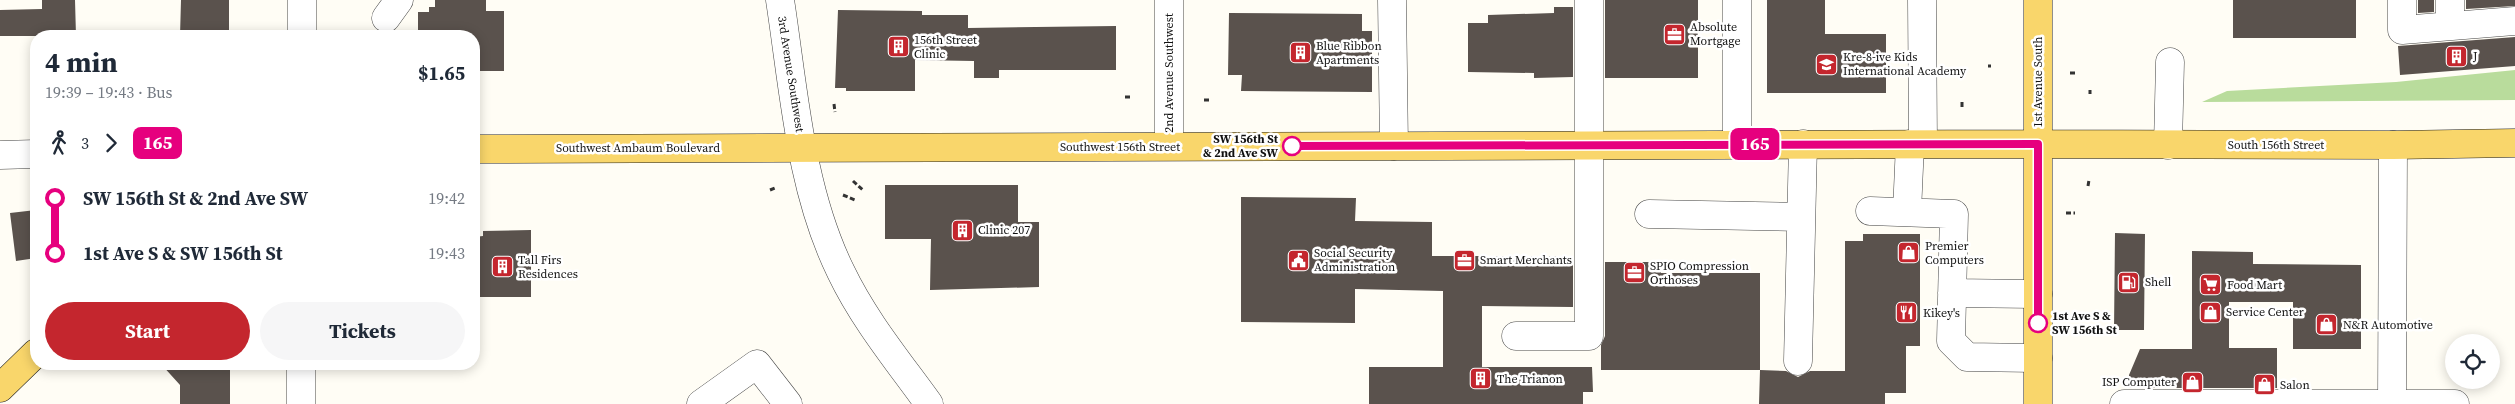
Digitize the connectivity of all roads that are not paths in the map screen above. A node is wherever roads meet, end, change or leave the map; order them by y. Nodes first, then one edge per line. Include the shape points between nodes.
1 (302, 0) edge
2 (780, 0) edge
3 (1169, 0) edge
4 (1392, 0) edge
5 (1589, 0) edge
6 (1737, 0) edge
7 (1922, 0) edge
8 (2038, 0) edge
9 (2402, 0) edge
10 (2450, 13) edge
11 (2515, 21) edge
12 (302, 30) edge
13 (2170, 62) dead end
14 (2515, 143) edge
15 (1737, 144) junction
16 (1803, 144) junction
17 (1916, 144) junction
18 (2038, 144) junction
19 (1588, 145) junction
20 (2168, 145) junction
21 (2393, 145) junction
22 (1169, 146) junction
23 (1394, 146) junction
24 (802, 147) junction
25 (480, 149) edge
26 (30, 154) edge
27 (0, 155) edge
28 (1870, 211) dead end
29 (1907, 212) junction
30 (1649, 214) dead end
31 (1801, 217) junction
32 (1952, 293) junction
33 (2038, 294) junction
34 (1516, 336) dead end
35 (2038, 358) junction
36 (30, 359) edge
37 (1798, 361) dead end
38 (301, 370) edge
39 (0, 388) edge
40 (301, 404) edge
41 (701, 404) edge
42 (788, 404) edge
43 (929, 404) edge
44 (2038, 404) edge
45 (2124, 404) edge
46 (2392, 404) edge
47 (2456, 404) edge

1 - 12 street
2 - 24 street, 3rd Avenue Southwest
3 - 22 street, 2nd Avenue Southwest
4 - 23 street
5 - 19 street
6 - 15 street
7 - 17 street
8 - 18 main road, 1st Avenue South
9 - 10 street via 2402,30
10 - 11 street
13 - 20 street
14 - 21 main road, South 156th Street
15 - 16 main road, Southwest 156th Street
15 - 19 main road, Southwest 156th Street
16 - 17 main road, Southwest 156th Street
16 - 31 street
17 - 18 main road, Southwest 156th Street
17 - 29 street
18 - 20 main road, South 156th Street
18 - 33 main road, 1st Avenue South
19 - 23 main road, Southwest 156th Street
19 - 34 street via 1589,336
20 - 21 main road, South 156th Street
21 - 46 street
22 - 23 main road, Southwest 156th Street
22 - 24 main road, Southwest 156th Street
24 - 25 main road, Southwest Ambaum Boulevard
24 - 43 street, 3rd Avenue Southwest via 813,197 840,271 860,309
26 - 27 street
28 - 29 street
29 - 32 street via 1954,214
30 - 31 street
31 - 37 street
32 - 33 street
32 - 35 street via 1951,342 1967,357
33 - 35 main road, 1st Avenue South
35 - 44 main road, 1st Avenue South
36 - 39 main road
38 - 40 street
41 - 42 street via 757,364
45 - 46 street
46 - 47 street

